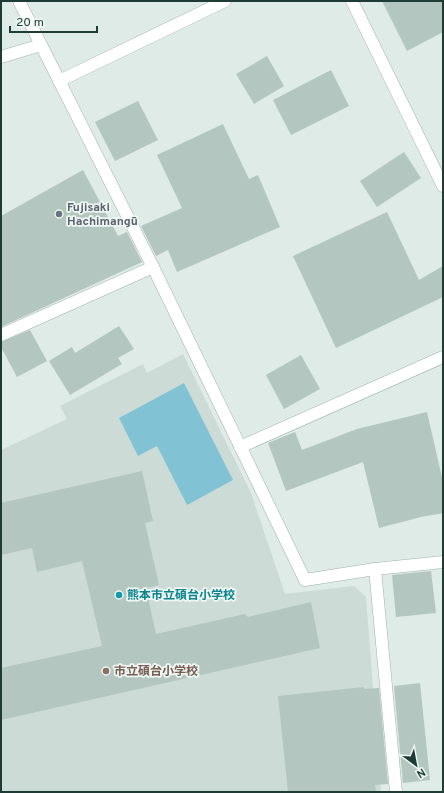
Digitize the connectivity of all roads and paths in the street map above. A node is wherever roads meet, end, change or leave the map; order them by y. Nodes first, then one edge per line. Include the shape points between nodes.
1 (19, 1) edge
2 (225, 1) edge
3 (352, 1) edge
4 (41, 45) junction
5 (1, 57) edge
6 (59, 82) junction
7 (443, 186) edge
8 (153, 267) junction
9 (1, 335) edge
10 (443, 357) edge
11 (240, 448) junction
12 (443, 562) edge
13 (375, 569) junction
14 (396, 792) edge

1 - 4 street
2 - 6 street
3 - 7 street
4 - 5 street
4 - 6 street
6 - 8 street
8 - 9 street
8 - 11 street
10 - 11 street
11 - 13 street via 305,580
12 - 13 street
13 - 14 street

